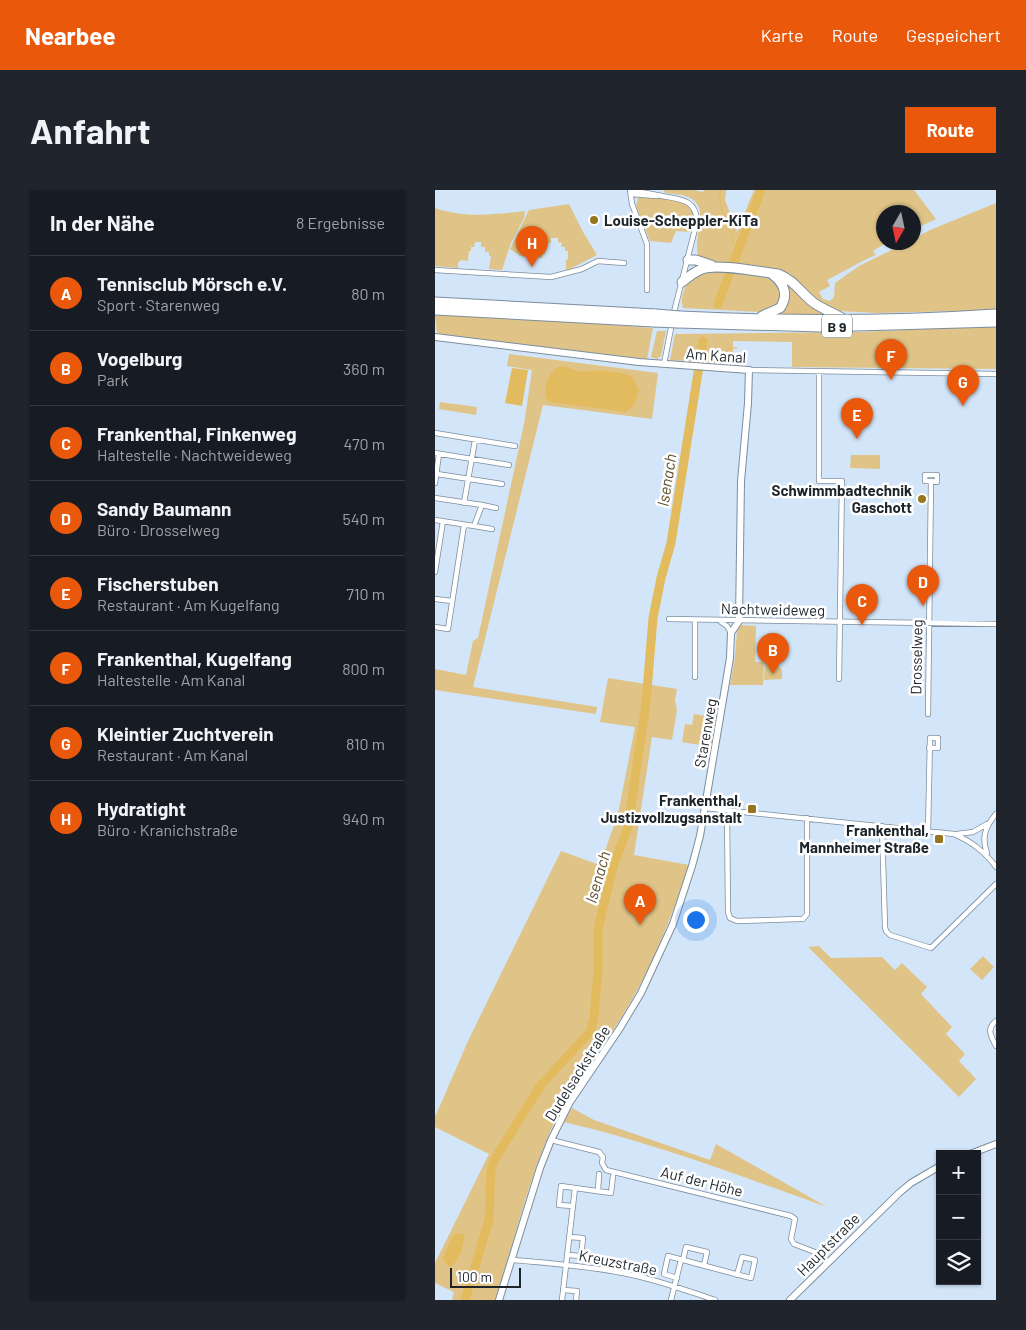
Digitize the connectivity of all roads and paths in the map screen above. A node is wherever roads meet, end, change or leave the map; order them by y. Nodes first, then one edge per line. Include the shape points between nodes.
1 (631, 191) edge
2 (659, 193) edge
3 (688, 260) junction
4 (624, 263) dead end
5 (703, 268) junction
6 (722, 268) junction
7 (435, 270) edge
8 (770, 273) junction
9 (682, 282) junction
10 (647, 290) dead end
11 (435, 307) edge
12 (996, 314) edge
13 (755, 318) junction
14 (679, 319) junction
15 (845, 319) junction
16 (996, 322) edge
17 (435, 337) edge
18 (664, 364) junction
19 (749, 370) junction
20 (819, 372) junction
21 (996, 374) edge
22 (435, 434) edge
23 (475, 440) junction
24 (515, 446) dead end
25 (437, 454) edge
26 (472, 459) junction
27 (509, 465) dead end
28 (437, 474) junction
29 (468, 478) junction
30 (931, 481) dead end
31 (435, 483) edge
32 (502, 484) dead end
33 (435, 498) edge
34 (464, 503) junction
35 (482, 506) junction
36 (496, 508) dead end
37 (435, 520) edge
38 (443, 521) junction
39 (464, 525) junction
40 (474, 526) junction
41 (493, 529) dead end
42 (437, 543) edge
43 (435, 572) edge
44 (435, 599) edge
45 (452, 602) junction
46 (669, 619) dead end
47 (695, 621) junction
48 (720, 621) junction
49 (739, 621) junction
50 (840, 622) junction
51 (929, 623) junction
52 (996, 624) edge
53 (435, 627) edge
54 (731, 633) junction
55 (695, 676) dead end
56 (839, 680) dead end
57 (928, 714) dead end
58 (929, 748) dead end
59 (705, 808) junction
60 (727, 810) junction
61 (996, 814) edge
62 (807, 818) junction
63 (988, 823) junction
64 (882, 826) junction
65 (928, 832) junction
66 (954, 834) junction
67 (988, 856) junction
68 (996, 867) edge
69 (996, 884) edge
70 (662, 950) joint
71 (996, 1021) edge
72 (996, 1046) edge
73 (551, 1140) junction
74 (996, 1144) edge
75 (980, 1150) edge
76 (936, 1168) edge
77 (599, 1174) dead end
78 (613, 1176) dead end
79 (575, 1188) junction
80 (597, 1191) junction
81 (573, 1206) junction
82 (569, 1237) junction
83 (567, 1255) junction
84 (513, 1260) junction
85 (682, 1260) junction
86 (827, 1263) junction
87 (566, 1265) junction
88 (704, 1266) junction
89 (737, 1274) junction
90 (677, 1278) junction
91 (675, 1287) junction
92 (563, 1290) junction
93 (499, 1300) edge
94 (562, 1300) edge
95 (576, 1300) edge
96 (671, 1300) edge
97 (715, 1300) edge
98 (790, 1300) edge

1 - 2 street via 654,197
1 - 10 street via 632,204 647,244
2 - 3 street via 693,206 697,221
3 - 5 highway, B 9
3 - 6 highway, B 9
3 - 9 street
4 - 7 street via 598,261 551,277
5 - 6 highway, B 9
5 - 9 highway
6 - 8 highway, B 9
8 - 13 highway, B 9 via 785,288 783,304 776,311
8 - 15 highway, B 9 via 786,277 815,304
9 - 18 street
11 - 14 highway, B 9, bridge
12 - 15 highway, B 9
13 - 14 highway, B 9
13 - 15 highway, B 9
14 - 16 highway, B 9 via 821,327
17 - 18 street, Am Kanal
18 - 19 street, Am Kanal
19 - 20 street, Am Kanal
19 - 49 street via 741,481
20 - 21 street, Am Kanal
20 - 50 street via 819,481 841,481
22 - 23 street
23 - 24 street
23 - 26 street
25 - 26 street
25 - 28 street
26 - 27 street
26 - 29 street
28 - 29 street
28 - 31 street
29 - 32 street
29 - 34 street
30 - 51 street, Drosselweg
33 - 34 street
34 - 35 street
35 - 36 street
35 - 40 street
37 - 38 street
38 - 39 street
38 - 42 street
39 - 40 street
39 - 45 street
40 - 41 street
42 - 43 street
44 - 45 street
45 - 53 street via 448,629
46 - 47 street, Nachtweideweg
47 - 48 street, Nachtweideweg
47 - 55 street
48 - 49 street, Nachtweideweg
48 - 54 street
49 - 50 street, Nachtweideweg
49 - 54 street, Starenweg
50 - 51 street, Nachtweideweg
50 - 56 street
51 - 52 street, Nachtweideweg
51 - 57 street, Drosselweg
54 - 59 street, Starenweg via 727,678
58 - 65 street
59 - 60 street
59 - 70 street, Starenweg via 692,866
60 - 62 street
60 - 62 street via 728,912 730,918 737,921 803,919 807,914
61 - 63 street
62 - 64 street
63 - 66 street via 973,832
63 - 67 street via 983,839
64 - 65 street
64 - 69 street via 885,927 890,934 931,948
65 - 66 street
66 - 67 street via 973,843
67 - 68 street
70 - 73 street, Dudelsackstraße via 641,993 570,1102
71 - 72 street via 990,1027
73 - 84 street, Dudelsackstraße
73 - 86 street, Auf der Höhe via 599,1152 606,1170 791,1216 795,1219 791,1239 794,1244 820,1254
74 - 75 street
76 - 86 street, Hauptstraße via 911,1182
77 - 80 street
78 - 80 street via 611,1192
79 - 80 street
79 - 81 street
79 - 81 street via 561,1186 559,1205
81 - 82 street
82 - 83 street
82 - 83 street via 583,1238 581,1256
83 - 87 street
84 - 87 street, Kreuzstraße
84 - 93 street, Dudelsackstraße
85 - 88 street
85 - 88 street via 686,1247 700,1250 707,1252
85 - 90 street
85 - 90 street via 668,1256 663,1274
86 - 98 street, Hauptstraße
87 - 91 street, Kreuzstraße via 624,1273
87 - 92 street
88 - 89 street
89 - 89 street via 742,1257 755,1260 751,1278
90 - 91 street
91 - 96 street
91 - 97 street, Kreuzstraße
92 - 94 street
92 - 95 street via 577,1291

